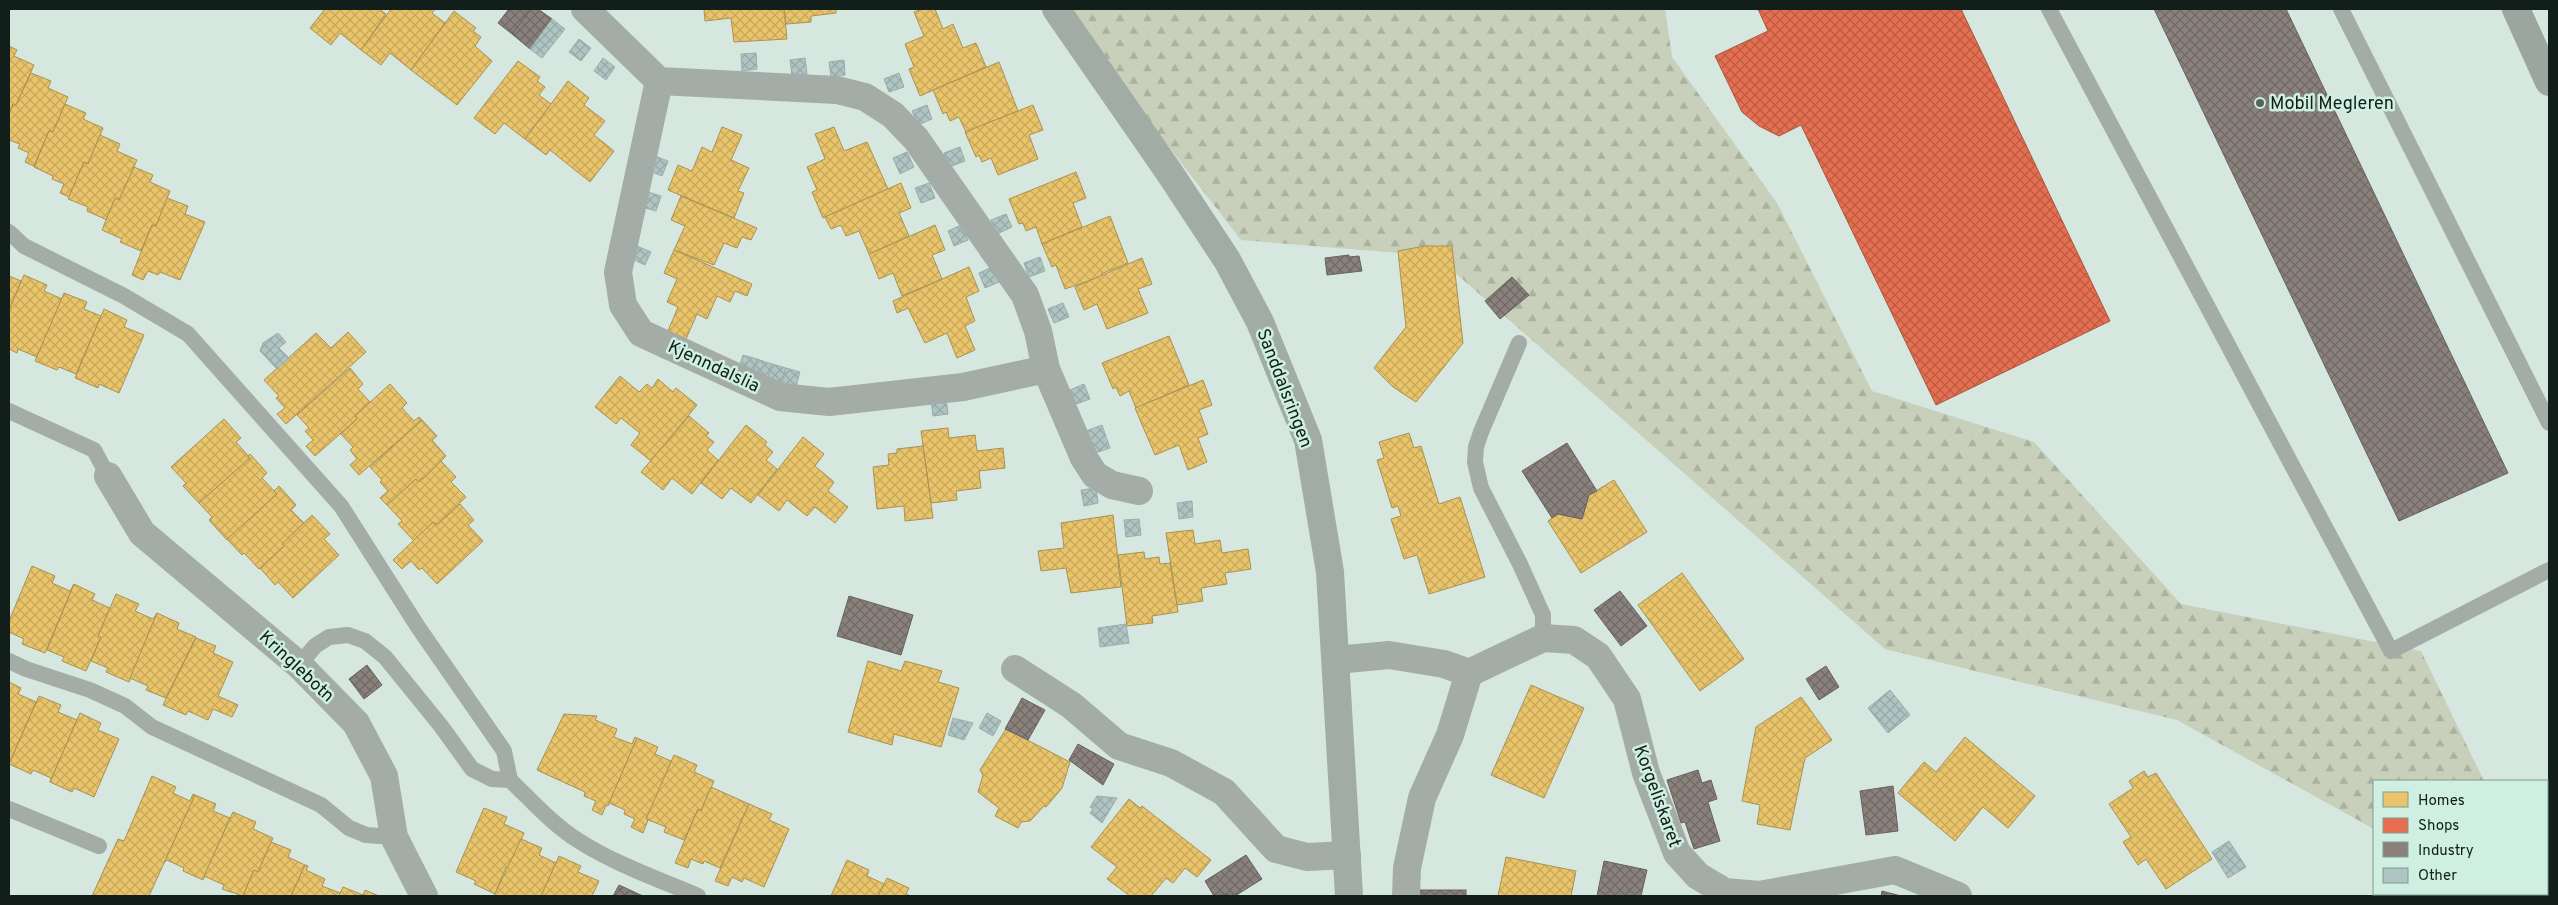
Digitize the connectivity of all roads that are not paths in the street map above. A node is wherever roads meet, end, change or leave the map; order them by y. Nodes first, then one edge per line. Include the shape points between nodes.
1 (586, 9) edge
2 (1056, 9) edge
3 (2048, 9) edge
4 (2341, 9) edge
5 (2516, 9) edge
6 (659, 81) junction
7 (2549, 82) edge
8 (9, 232) edge
9 (1519, 343) dead end
10 (1046, 368) junction
11 (9, 411) edge
12 (2549, 423) edge
13 (108, 476) joint
14 (1139, 491) dead end
15 (2549, 570) edge
16 (1543, 638) junction
17 (1336, 660) junction
18 (9, 661) edge
19 (299, 665) junction
20 (1015, 669) dead end
21 (1469, 673) junction
22 (510, 780) junction
23 (9, 809) edge
24 (394, 838) junction
25 (99, 846) dead end
26 (1347, 856) junction
27 (424, 896) edge
28 (698, 896) edge
29 (1349, 896) edge
30 (1406, 896) edge
31 (1958, 896) edge

1 - 6 street
2 - 17 main road, Sanddalsringen via 1227,260 1260,322 1284,377 1308,440 1330,572
3 - 15 lane via 2391,651
4 - 12 lane
5 - 7 main road
6 - 10 street via 837,90 865,97 893,115 916,139 1025,295 1038,331
6 - 10 street, Kjenndalslia via 618,272 623,305 641,333 780,397 829,402 963,387
8 - 22 lane via 24,246 124,296 188,334 203,350 342,506 418,627 504,751
9 - 16 lane via 1481,432 1475,462 1482,488 1543,615
10 - 14 street via 1084,458 1095,475 1112,485
11 - 13 lane via 94,450
13 - 19 street, Kringlebotn via 142,533
16 - 21 street, Korgeliskaret
16 - 31 street, Korgeliskaret via 1574,640 1598,656 1627,699 1646,774 1677,853 1698,876 1725,892 1759,895 1895,870
17 - 21 street via 1389,655 1444,664
17 - 26 main road, Sanddalsringen
18 - 24 lane via 125,706 152,727 322,805 349,828 366,835
19 - 22 lane via 315,646 329,637 348,635 365,641 385,657 472,769 492,779
19 - 24 street, Kringlebotn via 356,723 384,776
20 - 26 street via 1071,705 1119,746 1171,763 1224,792 1276,849 1307,857
21 - 30 street via 1450,735 1422,798 1407,868
22 - 28 lane via 579,841 628,867
23 - 25 lane
24 - 27 street, Kringlebotn
26 - 29 main road, Sanddalsringen

